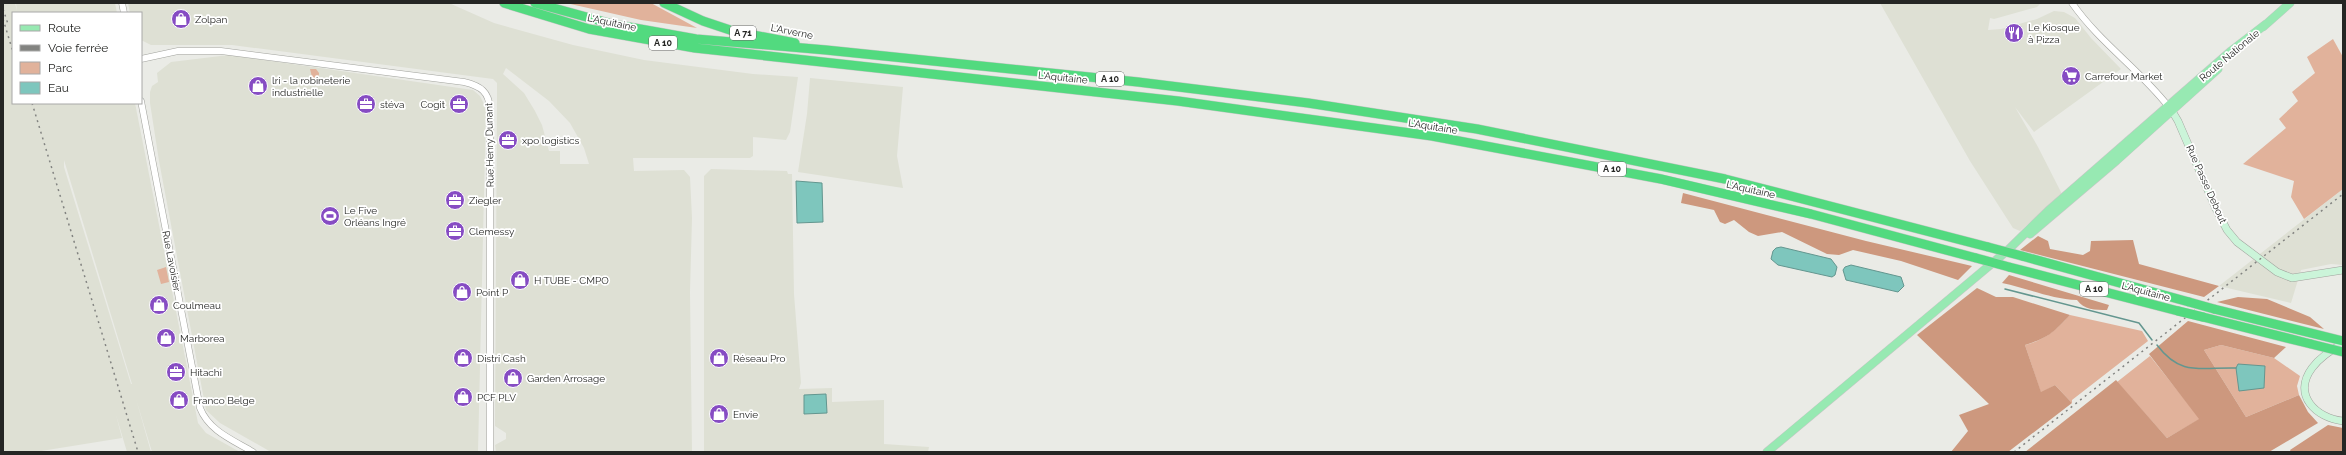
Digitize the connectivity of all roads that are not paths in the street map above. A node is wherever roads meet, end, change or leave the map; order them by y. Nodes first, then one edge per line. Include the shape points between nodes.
1 (504, 3) edge
2 (536, 3) edge
3 (664, 3) edge
4 (2072, 3) edge
5 (2290, 3) edge
6 (826, 50) junction
7 (142, 59) edge
8 (142, 104) edge
9 (2170, 109) junction
10 (2343, 270) edge
11 (2343, 342) edge
12 (2343, 352) edge
13 (2343, 421) edge
14 (253, 452) edge
15 (490, 452) edge
16 (1766, 452) edge

1 - 12 highway, L'Aquitaine / A 10, bridge via 589,29 695,48 1192,103 1439,138 1654,178 1810,214
2 - 6 highway, L'Aquitaine / A 10 via 592,19 661,33 738,43
3 - 6 highway, L'Arverne / A 71 via 703,21 733,31
4 - 9 street via 2098,36 2142,76
5 - 9 main road, Route Nationale
6 - 11 highway, L'Aquitaine / A 10, bridge via 1145,83 1308,103 1477,129 1739,182
7 - 15 street, Rue Henry Dunant via 178,51 221,51 464,82 481,88 489,101 490,110
8 - 14 street, Rue Lavoisier via 200,408 212,428
9 - 10 main road, Rue Passe Debout via 2216,209 2237,242 2277,272 2292,278
9 - 16 main road, Route Nationale via 2063,207
11 - 13 main road via 2312,368 2305,387 2308,400 2316,412 2328,419

